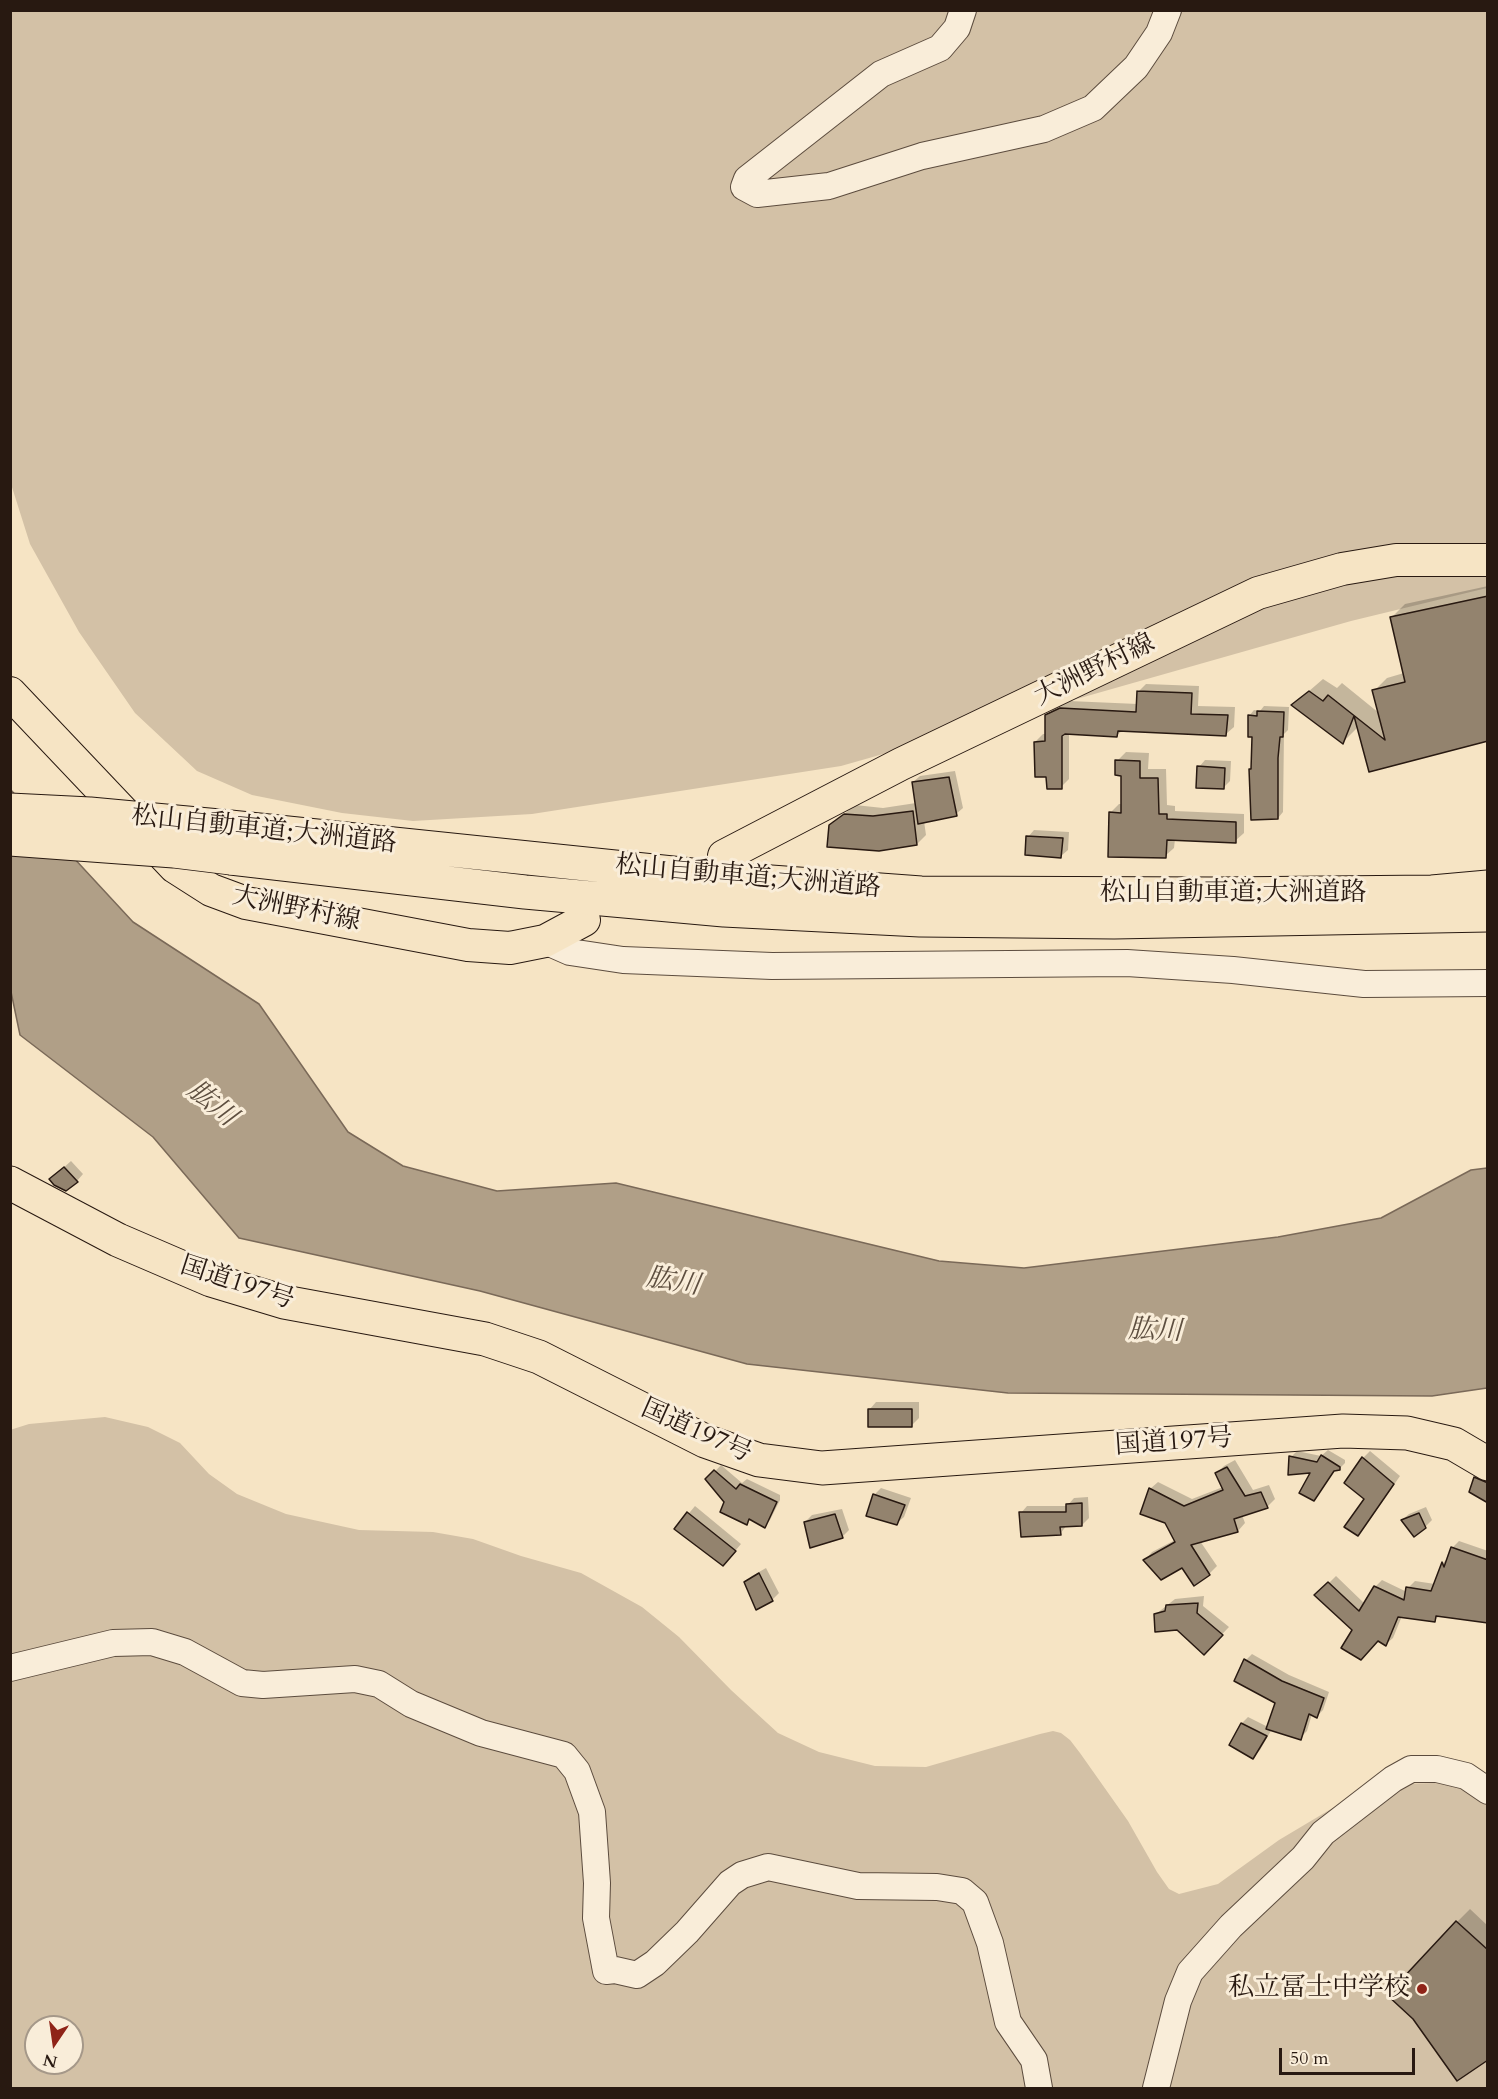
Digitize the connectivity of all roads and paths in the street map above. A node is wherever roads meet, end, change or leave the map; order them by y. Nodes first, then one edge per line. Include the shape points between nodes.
1 (963, 10) edge
2 (1168, 10) edge
3 (1488, 560) edge
4 (10, 693) edge
5 (10, 810) edge
6 (10, 839) edge
7 (231, 843) junction
8 (724, 856) dead end
9 (1488, 869) edge
10 (1488, 887) edge
11 (1226, 908) junction
12 (1488, 915) edge
13 (584, 920) dead end
14 (1488, 932) edge
15 (545, 941) junction
16 (1488, 983) edge
17 (10, 1183) edge
18 (1488, 1464) edge
19 (10, 1668) edge
20 (1488, 1791) edge
21 (1039, 2088) edge
22 (1155, 2088) edge

1 - 2 street via 957,28 940,48 881,74 747,179 744,187 757,194 829,186 922,156 1044,129 1093,108 1136,67 1160,33
3 - 8 main road, 大洲野村線 via 1396,560 1342,569 1258,593 901,764
4 - 15 main road, 大洲野村線 via 175,867 211,890 246,903 468,945 510,948
5 - 7 highway, 松山自動車道;大洲道路, bridge via 90,814
6 - 7 highway, 松山自動車道;大洲道路, bridge via 162,850
7 - 11 highway, 松山自動車道;大洲道路 via 921,893
9 - 11 highway via 1314,883
10 - 11 highway, 松山自動車道;大洲道路
11 - 12 highway, 松山自動車道;大洲道路
11 - 14 highway via 1349,933
13 - 15 main road, 大洲野村線
15 - 16 street via 570,952 623,960 772,966 1127,963 1233,969 1364,984
17 - 18 highway, 国道197号 via 118,1240 211,1280 284,1302 485,1339 539,1357 705,1441 759,1460 843,1467 1343,1431 1407,1433 1454,1444
19 - 21 street via 113,1643 152,1642 185,1652 242,1683 355,1679 379,1684 411,1704 481,1732 564,1755 577,1771 592,1812 596,1918 606,1971 637,1975 687,1932 730,1883 768,1867 858,1886 962,1891 975,1902 990,1943 1008,2022 1034,2060
20 - 22 street via 1466,1776 1437,1769 1411,1769 1323,1833 1190,1972 1178,2001

